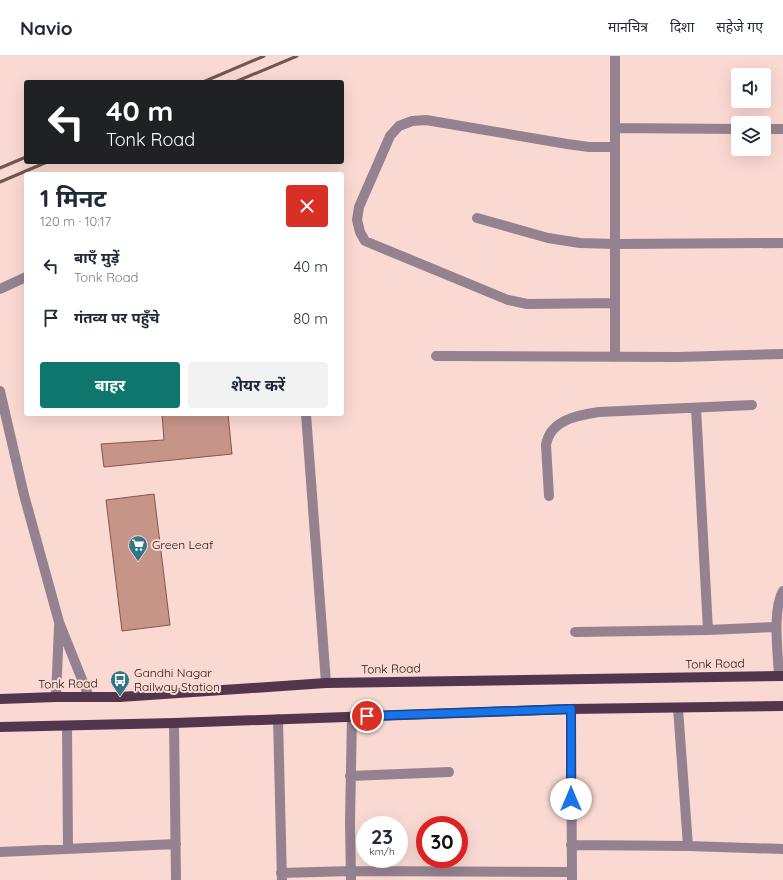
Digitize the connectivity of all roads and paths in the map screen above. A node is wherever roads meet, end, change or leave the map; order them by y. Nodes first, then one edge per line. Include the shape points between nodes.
1 (615, 56) edge
2 (615, 128) junction
3 (731, 129) edge
4 (771, 129) edge
5 (783, 129) edge
6 (615, 147) junction
7 (477, 218) dead end
8 (783, 243) edge
9 (615, 244) junction
10 (24, 278) edge
11 (0, 289) edge
12 (615, 303) junction
13 (783, 354) edge
14 (436, 356) dead end
15 (615, 357) junction
16 (0, 391) edge
17 (752, 405) dead end
18 (696, 408) junction
19 (306, 416) edge
20 (549, 496) dead end
21 (783, 591) edge
22 (59, 622) junction
23 (776, 627) junction
24 (708, 630) junction
25 (575, 632) dead end
26 (781, 676) edge
27 (326, 683) junction
28 (56, 697) junction
29 (89, 697) junction
30 (0, 699) edge
31 (783, 706) edge
32 (678, 708) junction
33 (571, 709) junction
34 (352, 716) junction
35 (278, 719) junction
36 (174, 723) junction
37 (67, 726) junction
38 (0, 727) edge
39 (449, 772) dead end
40 (350, 776) junction
41 (176, 844) junction
42 (571, 844) junction
43 (688, 846) junction
44 (68, 849) junction
45 (783, 849) edge
46 (0, 852) edge
47 (351, 876) edge
48 (571, 876) edge
49 (282, 877) edge
50 (176, 880) edge

1 - 2 street
2 - 3 street
2 - 6 street
4 - 5 street
6 - 9 street
6 - 12 street via 589,147 426,120 412,121 399,126 390,136 357,220 365,241 508,300 527,304
7 - 9 street via 548,238 580,243
8 - 9 street
9 - 12 street
10 - 11 street
12 - 15 street
13 - 15 street
14 - 15 street
16 - 22 street via 24,495
17 - 18 street
18 - 20 street via 599,412 565,421 554,428 547,440
18 - 24 street
19 - 27 street
21 - 23 street via 779,597
22 - 28 street
22 - 29 street
23 - 24 street
23 - 26 street
24 - 25 street
26 - 27 main road, Tonk Road
27 - 29 main road, Tonk Road
28 - 29 main road, Tonk Road
28 - 30 main road, Tonk Road
31 - 32 main road
32 - 33 main road
32 - 43 street
33 - 34 main road
33 - 42 street
34 - 35 main road
34 - 40 street
35 - 36 main road
35 - 49 street
36 - 37 main road
36 - 41 street
37 - 38 main road
37 - 44 street
39 - 40 street
40 - 47 street
41 - 44 street
41 - 50 street
42 - 43 street
42 - 48 street
43 - 45 street
44 - 46 street
47 - 48 street
47 - 49 street

